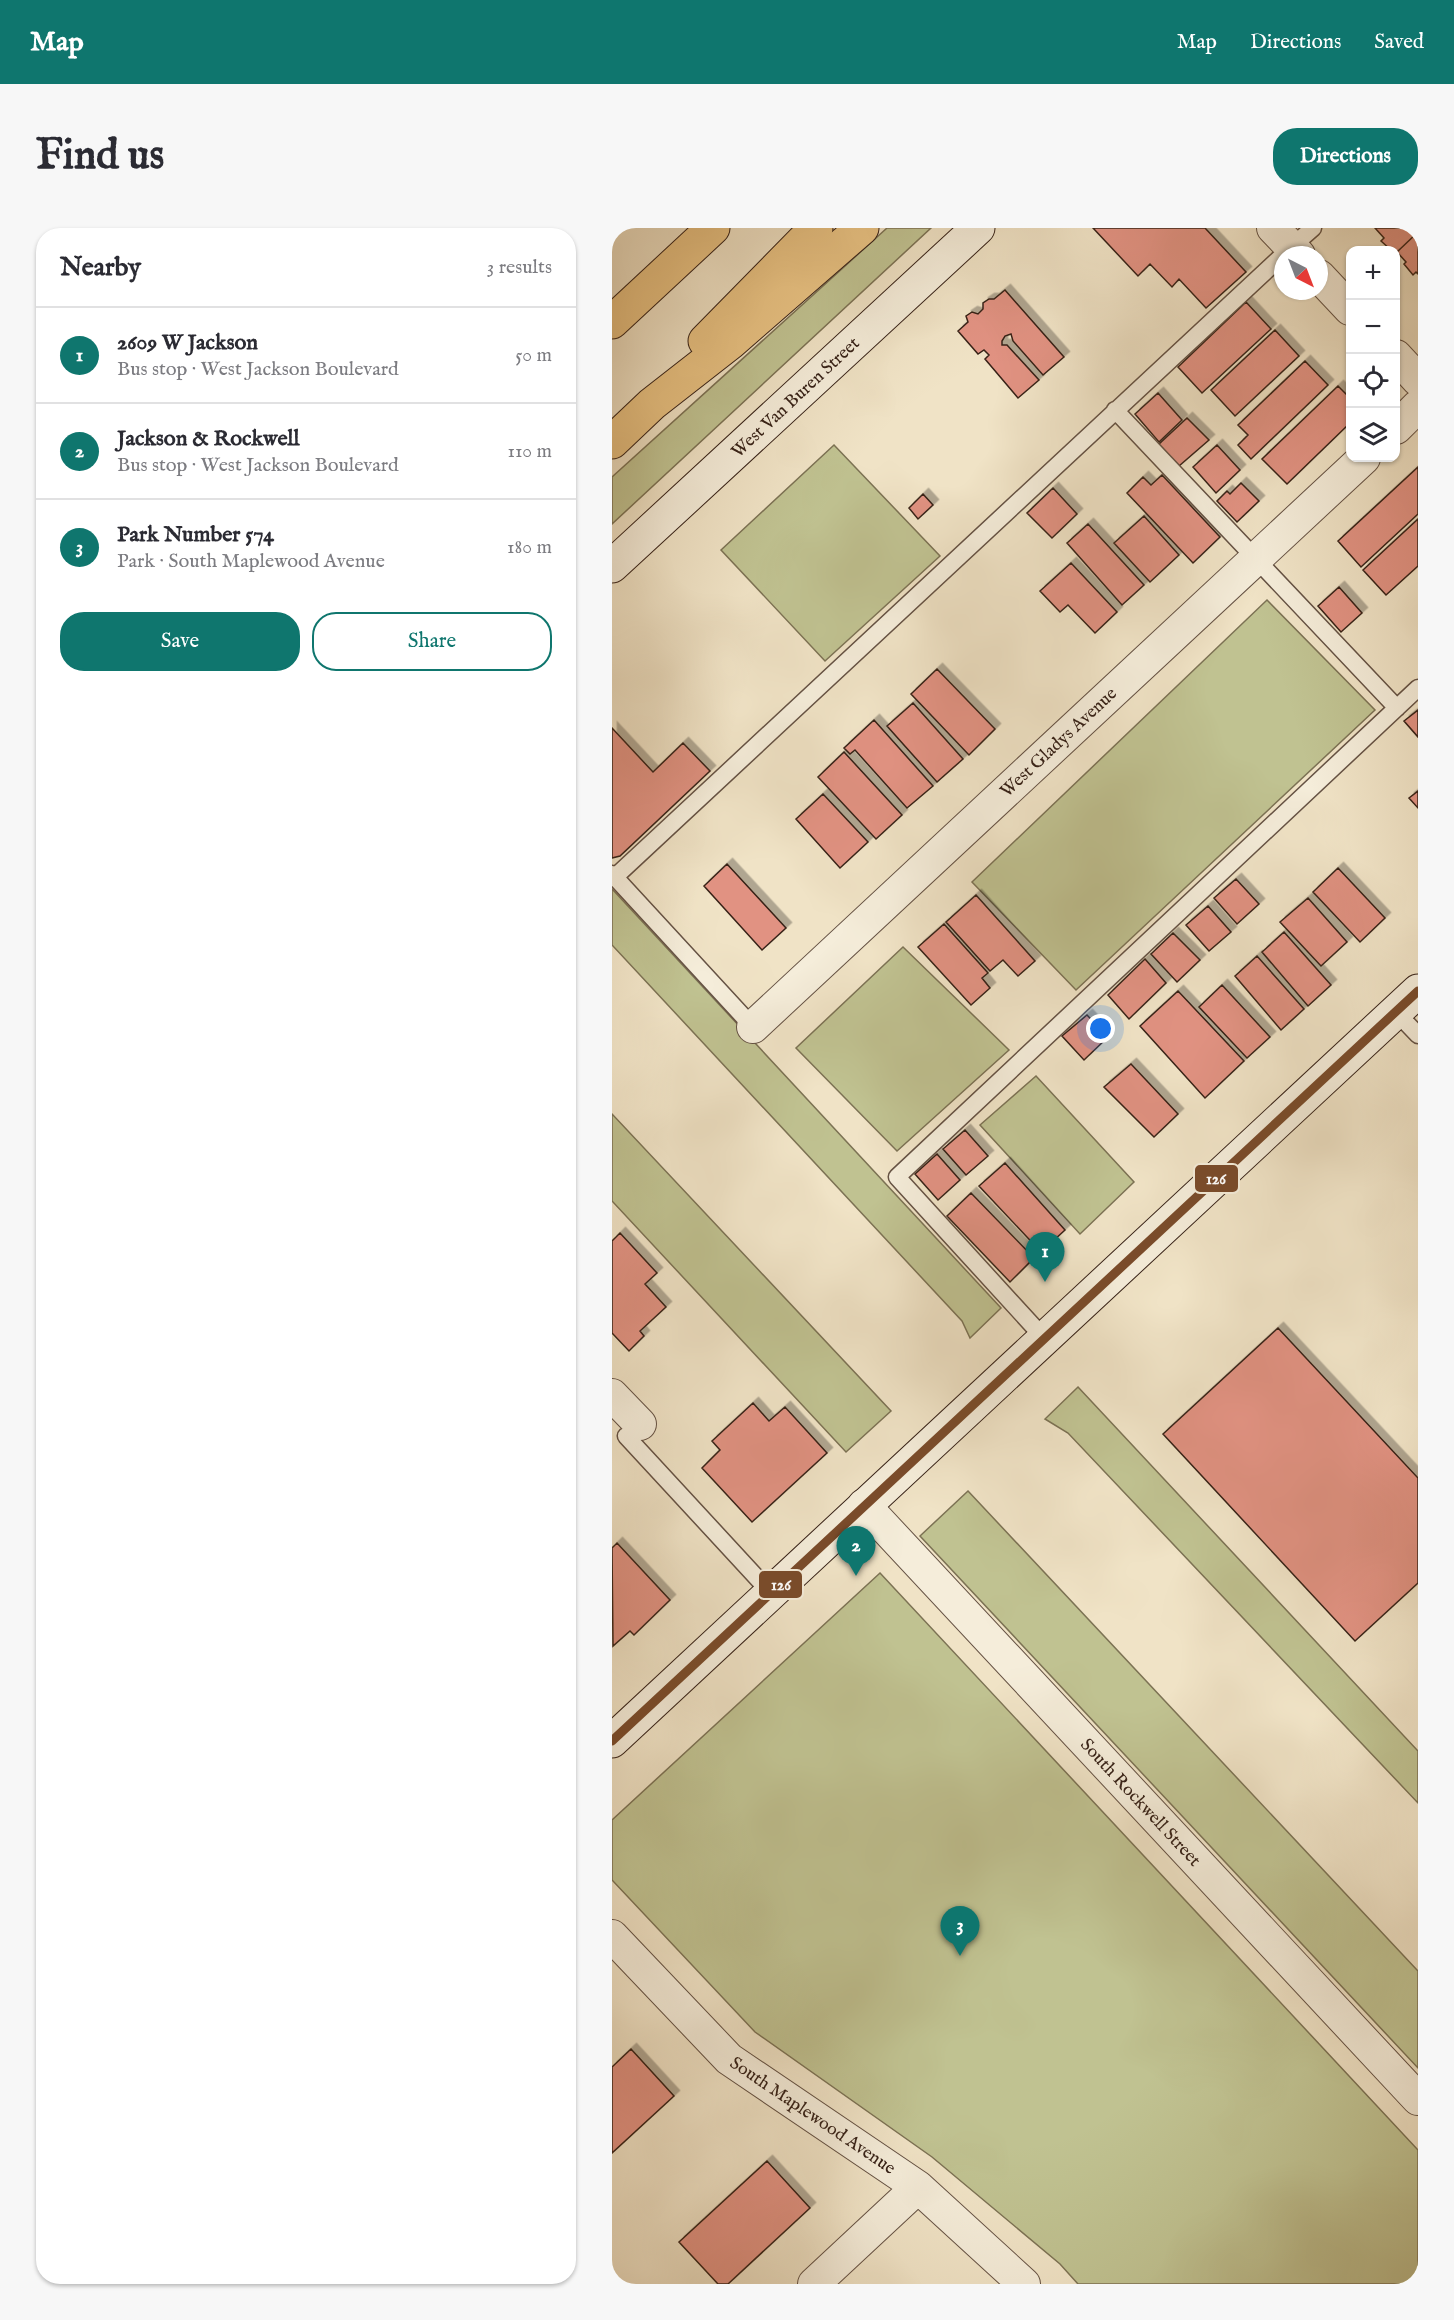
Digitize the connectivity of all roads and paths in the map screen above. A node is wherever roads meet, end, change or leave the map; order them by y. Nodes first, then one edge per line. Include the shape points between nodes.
1 (713, 228) edge
2 (816, 228) edge
3 (862, 228) edge
4 (978, 228) edge
5 (1290, 245) edge
6 (1328, 286) edge
7 (1346, 305) edge
8 (612, 322) edge
9 (1400, 361) edge
10 (1418, 380) edge
11 (652, 404) junction
12 (1418, 406) edge
13 (1115, 410) junction
14 (1400, 423) edge
15 (612, 442) edge
16 (1360, 462) edge
17 (1255, 559) junction
18 (612, 566) edge
19 (1418, 688) edge
20 (1397, 708) junction
21 (614, 875) edge
22 (1411, 1013) edge
23 (753, 1027) joint
24 (1044, 1338) junction
25 (612, 1395) edge
26 (633, 1430) joint
27 (864, 1505) junction
28 (771, 1593) junction
29 (612, 1741) edge
30 (612, 1936) edge
31 (1418, 2099) edge
32 (918, 2187) junction
33 (817, 2283) edge
34 (1024, 2284) edge

1 - 8 highway
2 - 11 highway via 715,328
3 - 11 highway via 730,343
4 - 18 street, West Van Buren Street
5 - 13 lane
6 - 7 street
9 - 10 street
11 - 15 highway
12 - 14 street
13 - 17 lane
13 - 21 lane
16 - 17 street, West Gladys Avenue
17 - 20 lane
17 - 23 street, West Gladys Avenue
19 - 20 lane
20 - 24 lane via 897,1177
21 - 23 lane
22 - 24 street
24 - 27 street
25 - 26 street
26 - 28 lane
27 - 28 street
27 - 31 street, South Rockwell Street
28 - 29 street
30 - 32 street, South Maplewood Avenue via 729,2059
32 - 33 street
32 - 34 street, South Maplewood Avenue

